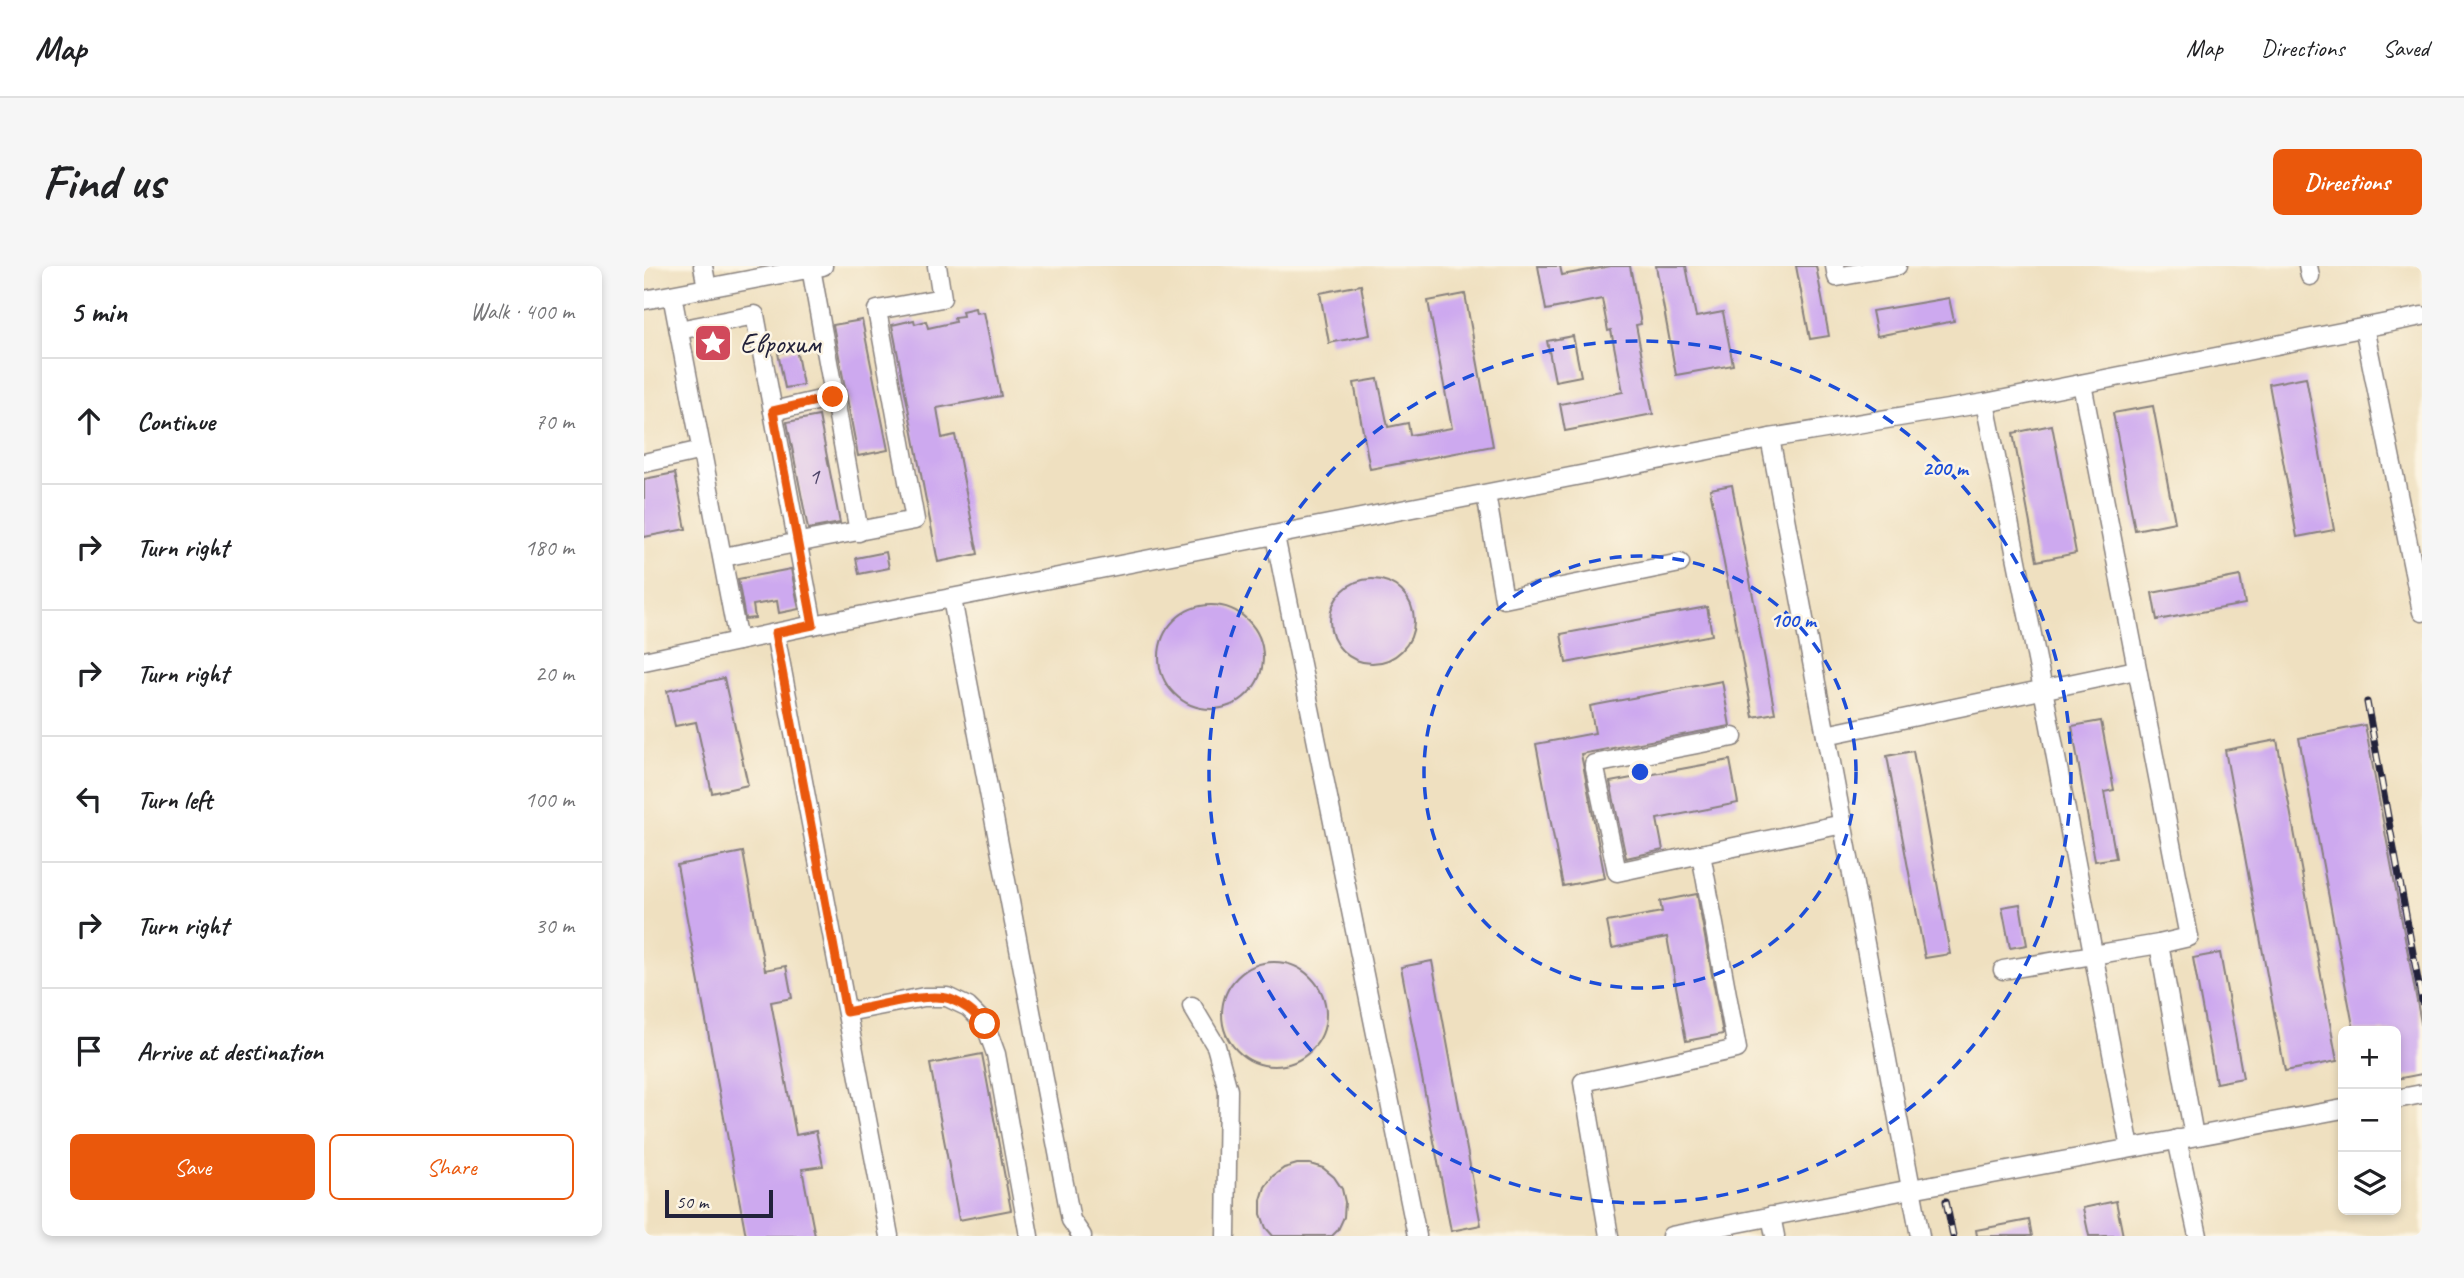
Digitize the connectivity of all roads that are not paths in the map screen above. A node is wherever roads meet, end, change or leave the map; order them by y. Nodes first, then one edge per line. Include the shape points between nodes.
1 (702, 266) edge
2 (937, 266) edge
3 (1835, 266) edge
4 (1897, 266) edge
5 (817, 267) edge
6 (707, 288) junction
7 (672, 295) junction
8 (644, 300) edge
9 (2422, 316) edge
10 (2364, 327) junction
11 (679, 330) junction
12 (2082, 384) junction
13 (833, 397) junction
14 (1985, 403) junction
15 (773, 411) junction
16 (1770, 438) junction
17 (702, 450) junction
18 (644, 463) edge
19 (1486, 494) junction
20 (859, 532) junction
21 (1275, 536) junction
22 (798, 544) junction
23 (723, 557) junction
24 (1680, 562) dead end
25 (952, 599) junction
26 (2422, 612) edge
27 (813, 625) junction
28 (775, 633) junction
29 (738, 641) junction
30 (644, 661) edge
31 (2136, 670) junction
32 (2043, 690) junction
33 (1826, 735) junction
34 (1733, 737) dead end
35 (1843, 824) junction
36 (1702, 854) junction
37 (2159, 944) junction
38 (2094, 954) junction
39 (2003, 970) dead end
40 (1192, 1006) dead end
41 (846, 1012) junction
42 (2422, 1094) edge
43 (2401, 1098) edge
44 (2338, 1110) edge
45 (2186, 1138) junction
46 (2130, 1148) junction
47 (1911, 1188) junction
48 (1771, 1216) junction
49 (889, 1236) edge
50 (1029, 1236) edge
51 (1082, 1236) edge
52 (1226, 1236) edge
53 (1417, 1236) edge
54 (1609, 1236) edge
55 (1671, 1236) edge
56 (1775, 1236) edge
57 (1920, 1236) edge
58 (2198, 1236) edge

1 - 6 street
2 - 20 street via 943,298 877,310 915,520
3 - 4 street via 1837,277
5 - 6 street
5 - 13 street
6 - 7 street
7 - 8 street
7 - 11 street
9 - 10 street
10 - 12 street
10 - 26 street
11 - 15 street via 755,316
11 - 17 street
12 - 14 street
12 - 31 street
13 - 15 street
13 - 20 street
14 - 16 street
14 - 32 street
15 - 22 street
16 - 19 street
16 - 33 street
17 - 18 street
17 - 23 street
19 - 21 street
19 - 24 street via 1504,599
20 - 22 street
21 - 25 street
21 - 53 street
22 - 23 street
22 - 27 street
23 - 29 street
25 - 27 street
25 - 51 street via 1071,1220
27 - 28 street
28 - 29 street
28 - 41 street
29 - 30 street
31 - 32 street
31 - 37 street via 2189,937
32 - 33 street
32 - 38 street
33 - 35 street
34 - 36 street via 1594,764 1617,872
35 - 36 street
35 - 47 street
36 - 54 street via 1737,1049 1583,1082
37 - 38 street
37 - 45 street
38 - 39 street
38 - 46 street
40 - 52 street via 1216,1046 1228,1090
41 - 49 street
41 - 50 street via 924,997 947,998 968,1007 985,1024 996,1054
42 - 43 street
44 - 45 street
45 - 46 street
45 - 58 street
46 - 47 street
47 - 48 street
47 - 57 street
48 - 55 street
48 - 56 street

